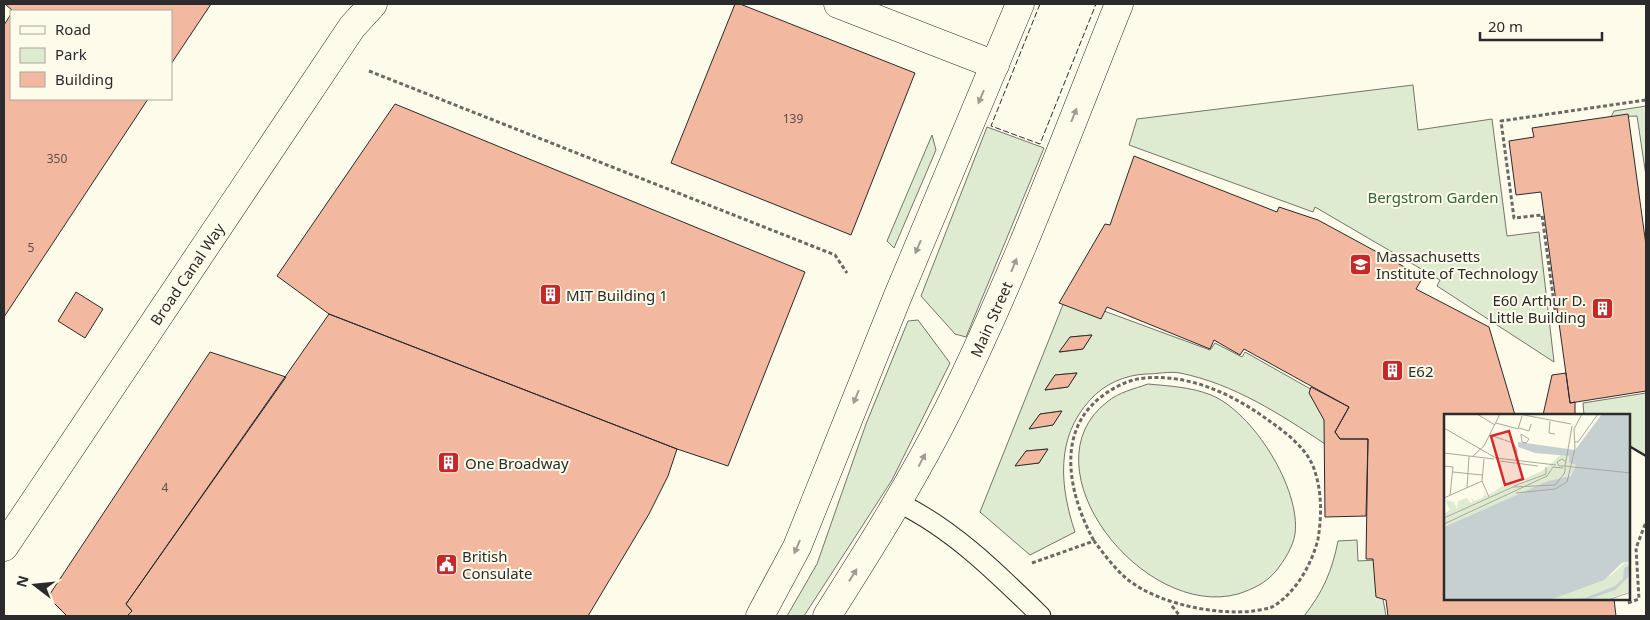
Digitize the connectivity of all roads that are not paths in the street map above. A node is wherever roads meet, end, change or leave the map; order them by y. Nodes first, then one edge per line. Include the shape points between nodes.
1 (373, 4) edge
2 (838, 4) edge
3 (1020, 4) edge
4 (1119, 4) edge
5 (995, 65) junction
6 (899, 503) junction
7 (4, 547) edge
8 (760, 616) edge
9 (827, 616) edge
10 (1041, 616) edge

1 - 7 main road, Broad Canal Way via 352,27
2 - 5 main road
3 - 5 main road
6 -> 4 main road, Main Street via 1001,298
5 -> 8 main road via 797,547
9 -> 6 main road, Main Street
6 - 10 lane via 922,514 996,572

